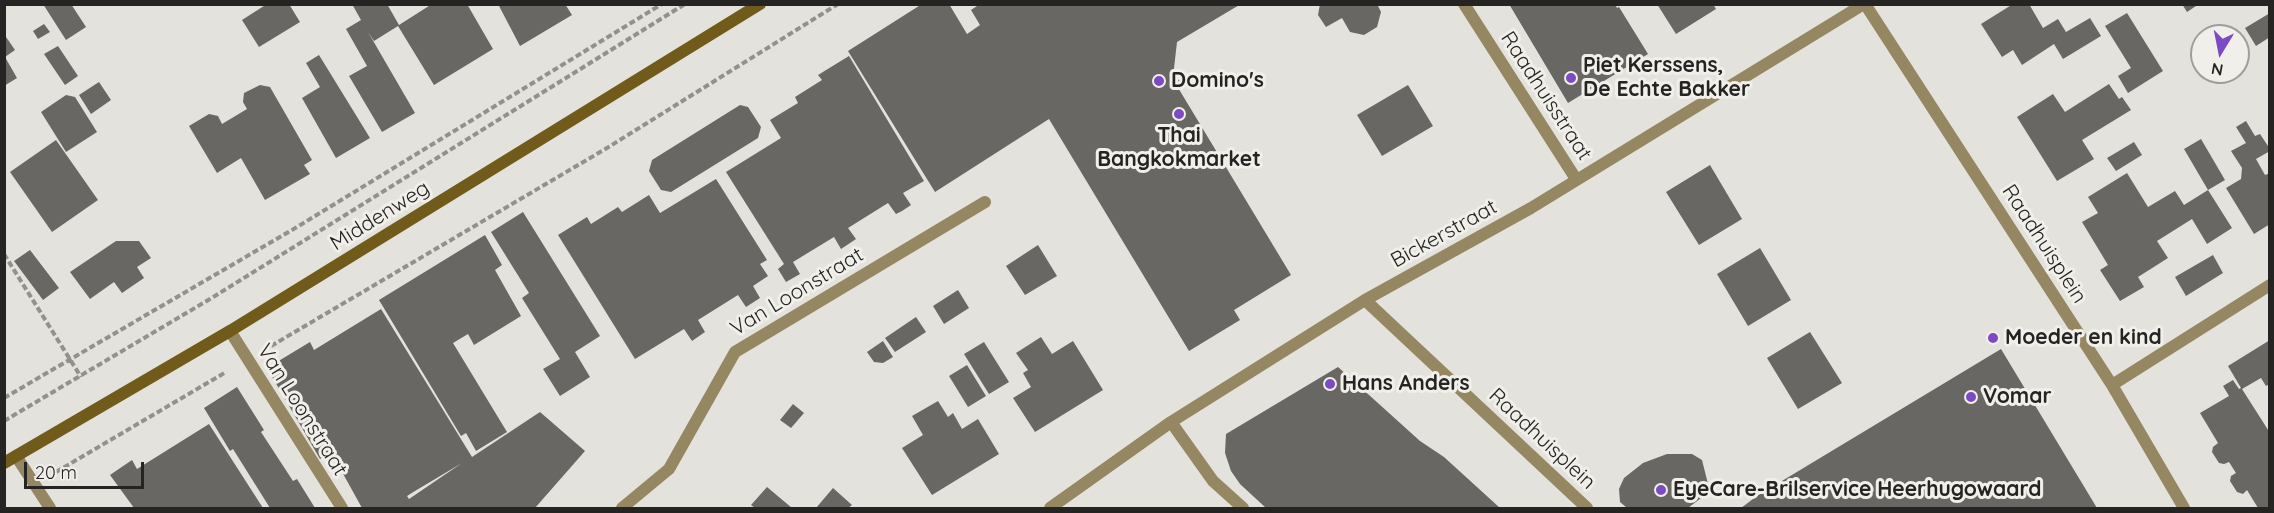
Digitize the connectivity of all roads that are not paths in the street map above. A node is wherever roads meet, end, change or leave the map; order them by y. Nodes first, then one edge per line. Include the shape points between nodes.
1 (760, 4) edge
2 (1464, 4) edge
3 (1864, 4) edge
4 (1576, 179) junction
5 (986, 202) dead end
6 (2270, 285) edge
7 (1365, 300) junction
8 (230, 331) junction
9 (2112, 385) junction
10 (1171, 422) junction
11 (16, 456) junction
12 (4, 463) edge
13 (50, 508) edge
14 (342, 508) edge
15 (622, 508) edge
16 (1050, 508) edge
17 (1244, 508) edge
18 (1587, 508) edge
19 (2184, 508) edge

1 - 8 street, Middenweg
2 - 4 street, Raadhuisstraat
3 - 4 street, Bickerstraat
3 - 9 street, Raadhuisplein
4 - 7 street, Bickerstraat
5 - 15 street, Van Loonstraat via 735,352 669,469
6 - 9 street
7 - 10 street, Bickerstraat
7 - 18 street, Raadhuisplein
8 - 11 street, Middenweg
8 - 14 street, Van Loonstraat
9 - 19 street, Raadhuisplein
10 - 16 street, Bickerstraat
10 - 17 street via 1212,481
11 - 12 street, Middenweg
11 - 13 street

